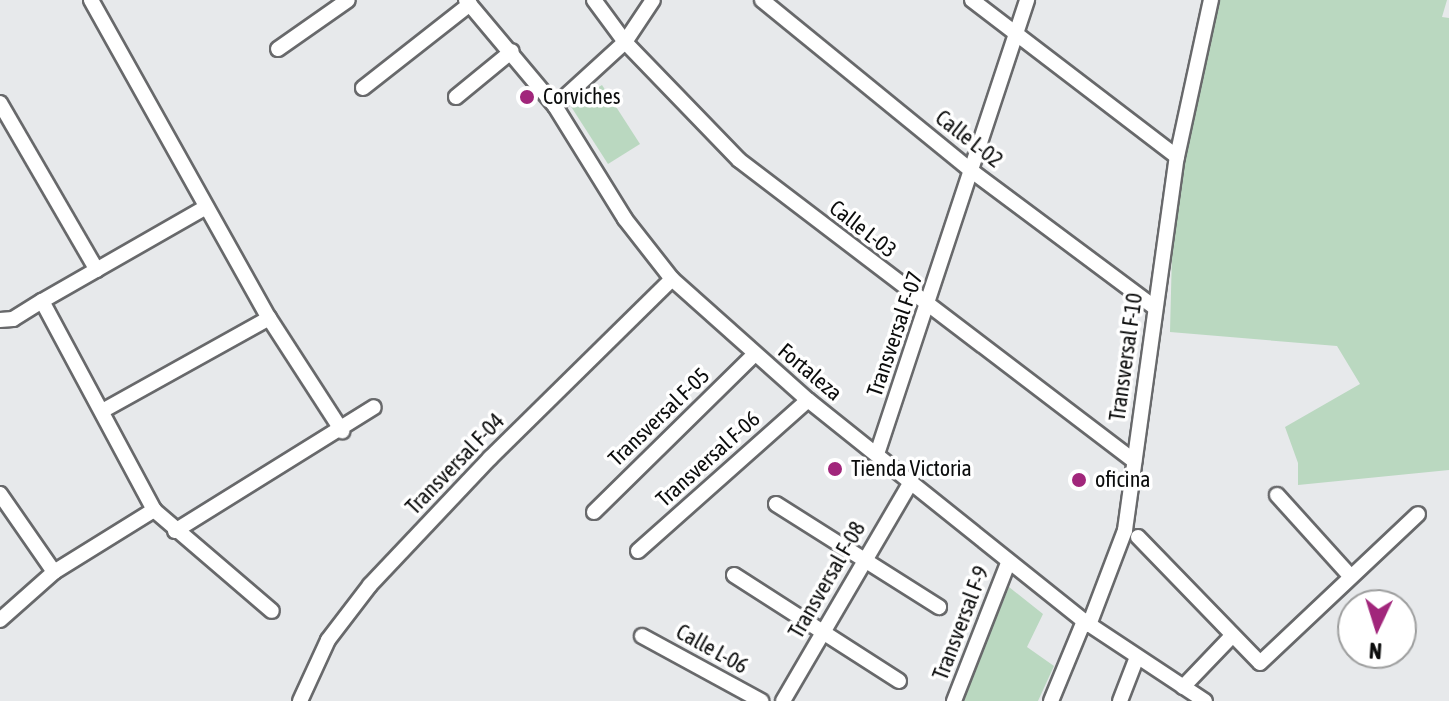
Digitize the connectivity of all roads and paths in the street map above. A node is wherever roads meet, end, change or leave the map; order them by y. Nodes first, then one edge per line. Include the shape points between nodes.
1 (91, 0) edge
2 (348, 0) edge
3 (594, 0) edge
4 (653, 0) edge
5 (762, 0) edge
6 (972, 0) edge
7 (1027, 0) edge
8 (1208, 1) edge
9 (468, 2) edge
10 (1016, 34) junction
11 (625, 42) junction
12 (278, 49) dead end
13 (512, 51) junction
14 (363, 88) dead end
15 (456, 97) dead end
16 (0, 103) edge
17 (555, 106) junction
18 (1177, 157) junction
19 (973, 172) junction
20 (206, 207) junction
21 (97, 270) junction
22 (672, 279) junction
23 (42, 301) junction
24 (1154, 307) junction
25 (927, 308) junction
26 (269, 318) junction
27 (0, 320) edge
28 (754, 355) junction
29 (808, 400) junction
30 (374, 407) dead end
31 (104, 410) junction
32 (342, 431) junction
33 (877, 454) junction
34 (1134, 461) junction
35 (911, 482) junction
36 (0, 494) edge
37 (1277, 495) dead end
38 (776, 504) dead end
39 (154, 510) junction
40 (594, 512) dead end
41 (1418, 514) dead end
42 (175, 531) junction
43 (1138, 537) dead end
44 (638, 551) dead end
45 (862, 560) junction
46 (1009, 561) junction
47 (54, 572) junction
48 (734, 575) dead end
49 (1351, 577) junction
50 (939, 607) dead end
51 (272, 611) dead end
52 (0, 620) edge
53 (1086, 623) junction
54 (823, 631) junction
55 (642, 636) dead end
56 (1231, 637) junction
57 (1137, 657) junction
58 (899, 681) dead end
59 (1183, 687) junction
60 (300, 701) edge
61 (761, 701) edge
62 (783, 701) edge
63 (954, 701) edge
64 (1051, 701) edge
65 (1120, 701) edge
66 (1205, 701) edge

1 - 20 street
2 - 12 street
3 - 11 street, Calle L-03
4 - 11 street
5 - 19 street, Calle L-02
6 - 10 street
7 - 10 street, Transversal F-07
8 - 18 street, Transversal F-10
9 - 13 street, Fortaleza
9 - 14 street
10 - 18 street
10 - 19 street, Transversal F-07
11 - 17 street
11 - 25 street, Calle L-03 via 739,160
13 - 15 street
13 - 17 street, Fortaleza
16 - 21 street
17 - 22 street, Fortaleza via 625,219
18 - 24 street, Transversal F-10
19 - 24 street, Calle L-02
19 - 25 street, Transversal F-07
20 - 21 street
20 - 26 street
21 - 23 street
22 - 28 street, Fortaleza
22 - 60 street, Transversal F-04 via 370,585 328,640
23 - 27 street via 13,319
23 - 31 street
24 - 34 street, Transversal F-10
25 - 33 street, Transversal F-07
25 - 34 street, Calle L-03
26 - 31 street
26 - 32 street
28 - 29 street, Fortaleza
28 - 40 street, Transversal F-05
29 - 33 street, Fortaleza
29 - 44 street, Transversal F-06
30 - 32 street
31 - 39 street
32 - 42 street
33 - 35 street, Fortaleza
34 - 53 street, Transversal F-10 via 1125,530
35 - 45 street, Transversal F-08
35 - 46 street, Fortaleza
36 - 47 street
37 - 49 street
38 - 45 street
39 - 42 street
39 - 47 street
41 - 49 street
42 - 51 street
43 - 56 street
45 - 50 street
45 - 54 street, Transversal F-08
46 - 53 street, Fortaleza
46 - 63 street, Transversal F-9
47 - 52 street
48 - 54 street
49 - 56 street via 1260,663
53 - 57 street, Fortaleza
53 - 64 street, Transversal F-10
54 - 58 street
54 - 62 street, Transversal F-08
55 - 61 street, Calle L-06
56 - 59 street
57 - 59 street, Fortaleza
57 - 65 street
59 - 66 street, Fortaleza

